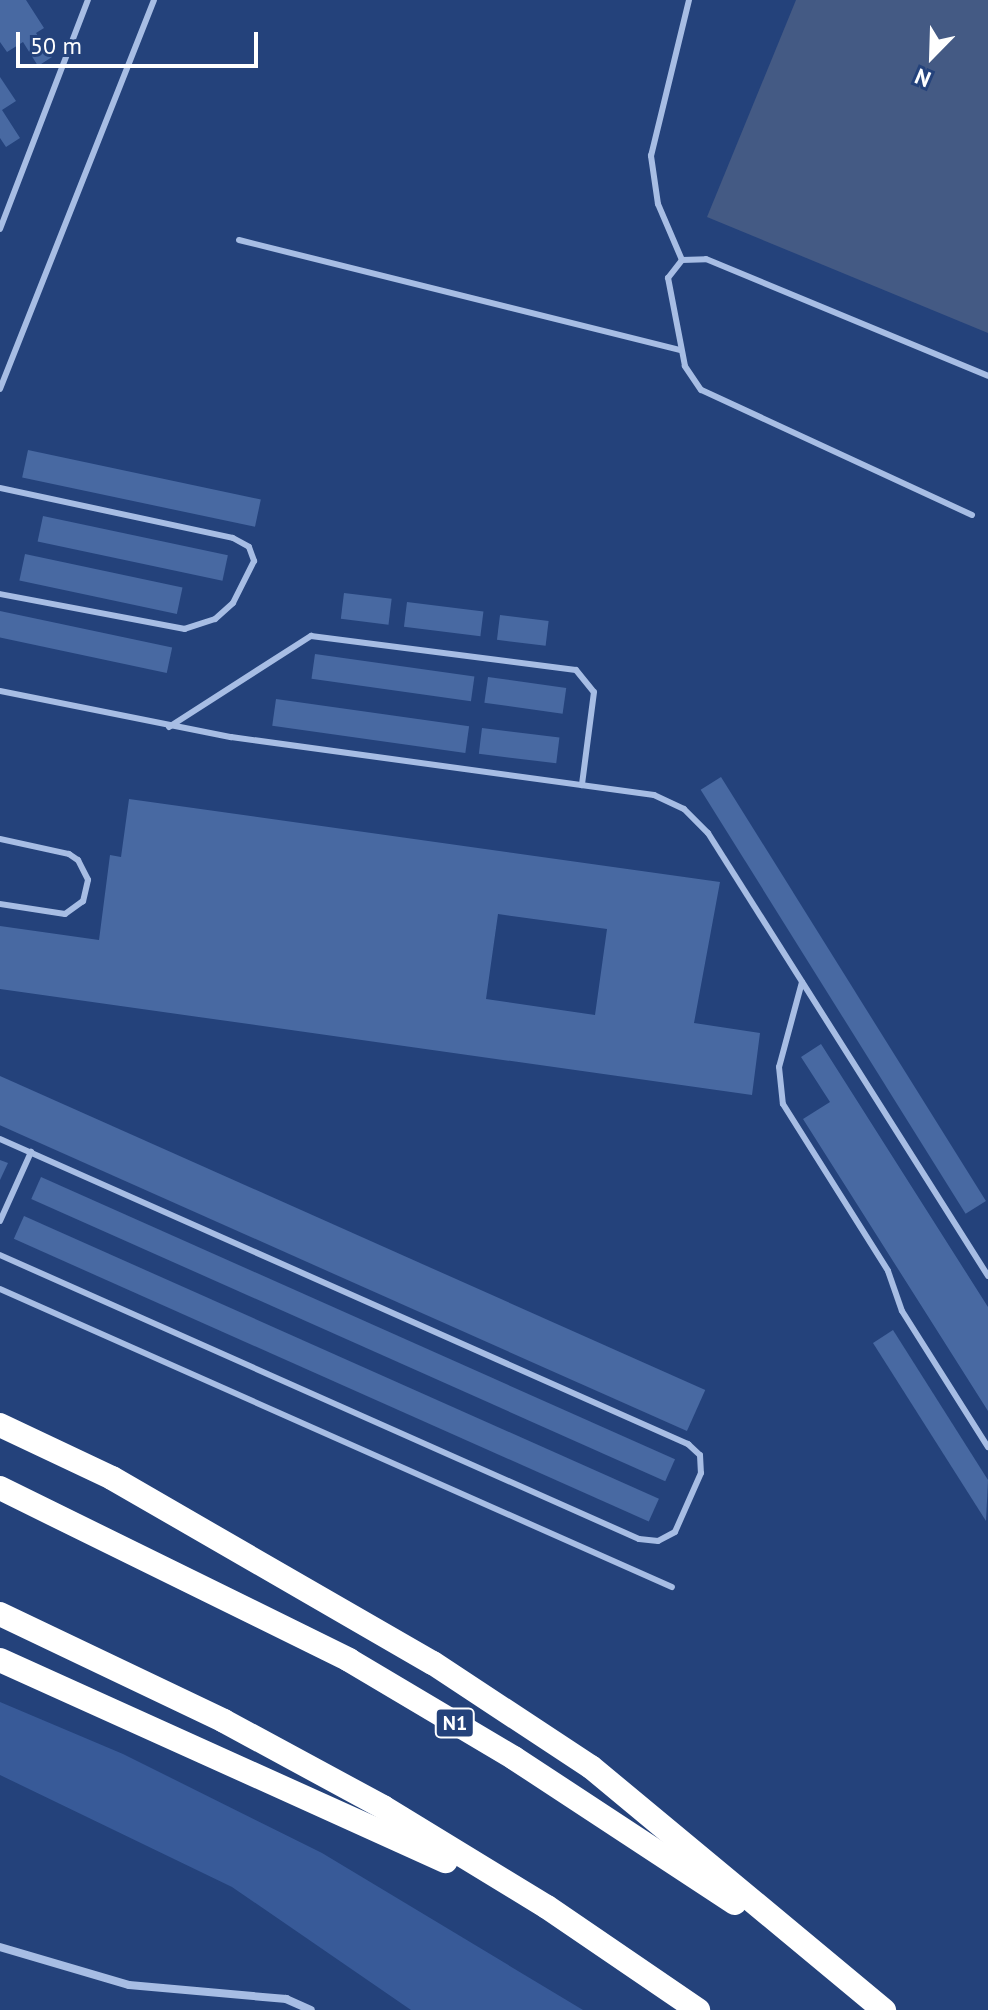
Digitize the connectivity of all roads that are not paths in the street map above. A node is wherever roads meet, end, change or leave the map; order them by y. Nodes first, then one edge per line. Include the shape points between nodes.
1 (88, 0) edge
2 (154, 0) edge
3 (689, 0) edge
4 (0, 229) edge
5 (239, 240) dead end
6 (682, 260) junction
7 (681, 350) junction
8 (988, 376) edge
9 (0, 389) edge
10 (0, 488) edge
11 (972, 515) dead end
12 (0, 594) edge
13 (0, 691) edge
14 (169, 727) junction
15 (582, 785) junction
16 (0, 839) edge
17 (0, 904) edge
18 (802, 982) junction
19 (0, 1139) edge
20 (31, 1152) junction
21 (0, 1221) edge
22 (0, 1255) edge
23 (988, 1276) edge
24 (0, 1289) edge
25 (0, 1425) edge
26 (988, 1447) edge
27 (0, 1488) edge
28 (672, 1587) dead end
29 (0, 1614) edge
30 (0, 1660) edge
31 (547, 1907) junction
32 (0, 1947) edge
33 (311, 2010) edge
34 (698, 2010) edge
35 (878, 2010) edge
36 (884, 2010) edge

1 - 4 lane
2 - 9 lane
3 - 6 lane via 651,156 658,204
5 - 7 lane
6 - 7 lane via 672,269 668,287
6 - 8 lane via 723,264
7 - 11 lane via 692,379 713,398
10 - 12 lane via 233,538 249,547 254,561 233,603 215,619 185,629
13 - 14 lane
14 - 15 lane
14 - 15 lane via 311,636 576,670 594,692
15 - 18 lane via 654,795 684,809 708,833
16 - 17 lane via 69,854 88,880 83,901 65,914
18 - 23 lane
18 - 26 lane via 779,1067 783,1104 888,1271 902,1311
19 - 20 lane
20 - 21 lane
20 - 22 lane via 688,1444 700,1455 701,1473 675,1532 658,1541 639,1539
24 - 28 lane
25 - 36 highway via 112,1478 433,1663 591,1767
27 - 35 highway, N1 via 174,1571 404,1692 736,1903
29 - 31 highway via 237,1728 383,1807
30 - 31 highway
31 - 34 highway
32 - 33 street via 92,1977 286,1999

